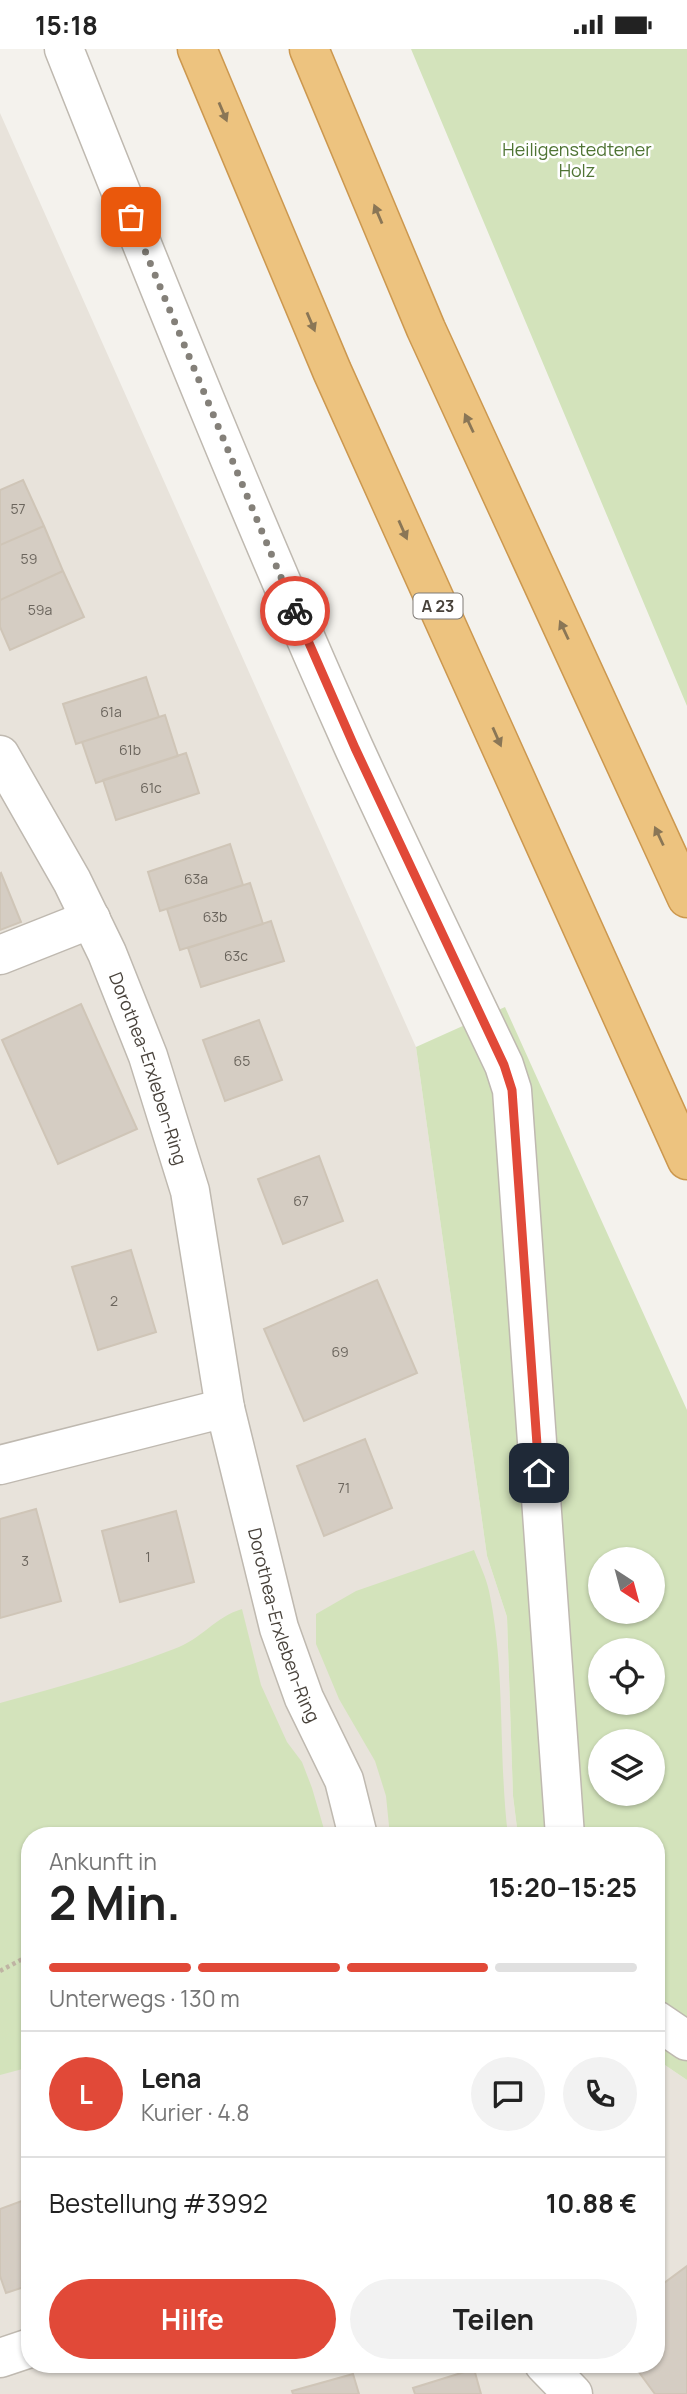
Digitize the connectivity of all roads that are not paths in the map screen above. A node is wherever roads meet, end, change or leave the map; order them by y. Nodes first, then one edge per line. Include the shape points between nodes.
1 (64, 49) edge
2 (197, 49) edge
3 (309, 49) edge
4 (0, 755) edge
5 (687, 898) edge
6 (91, 919) junction
7 (0, 955) edge
8 (687, 1160) edge
9 (225, 1408) junction
10 (0, 1465) edge
11 (356, 1827) edge
12 (564, 1827) edge
13 (665, 2026) edge
14 (687, 2041) edge
15 (21, 2352) edge
16 (0, 2358) edge
17 (553, 2373) edge
18 (573, 2394) edge

1 - 12 street via 271,556 512,1090
2 -> 8 highway, A 23 via 332,371
5 -> 3 highway via 426,330
4 - 6 street, Dorothea-Erxleben-Ring
6 - 7 street
6 - 9 street, Dorothea-Erxleben-Ring via 148,1056 183,1165
9 - 10 street
9 - 11 street, Dorothea-Erxleben-Ring via 279,1628 304,1698 344,1780
13 - 14 street
15 - 16 street
17 - 18 street

